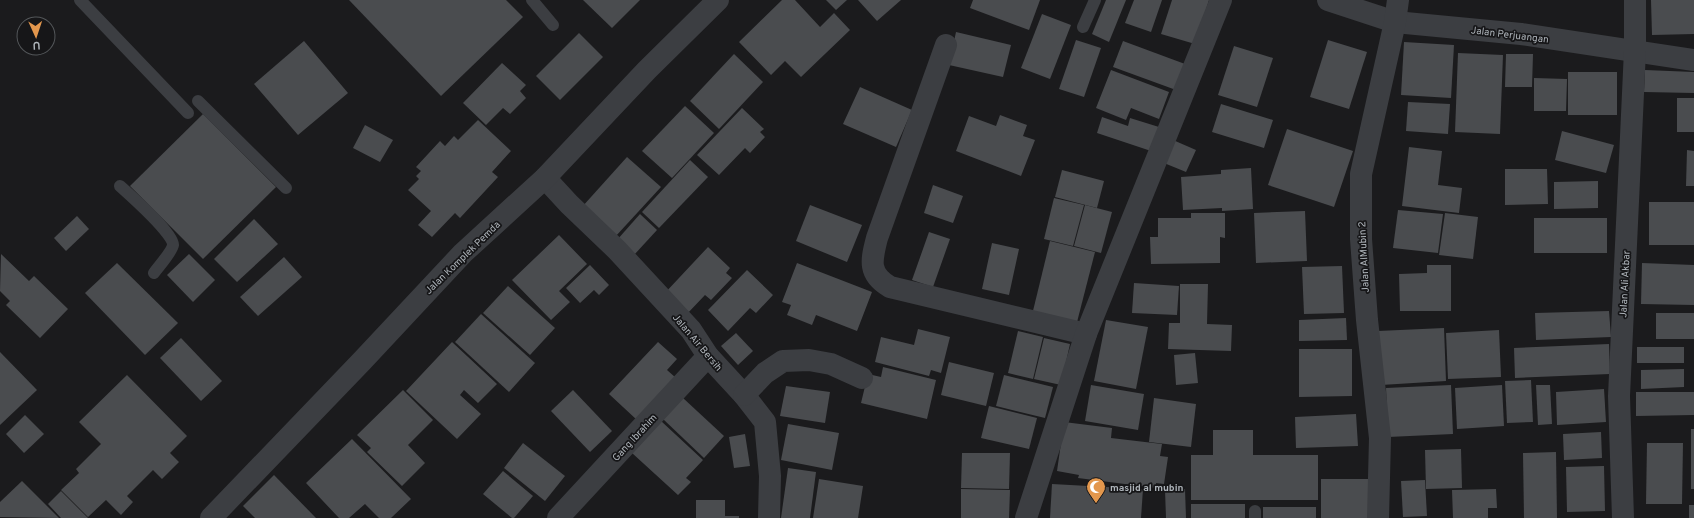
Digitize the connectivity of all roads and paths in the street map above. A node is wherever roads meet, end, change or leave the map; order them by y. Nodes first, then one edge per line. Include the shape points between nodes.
1 (80, 0) edge
2 (532, 0) edge
3 (718, 0) edge
4 (1095, 0) edge
5 (1221, 0) edge
6 (1328, 0) edge
7 (1398, 0) edge
8 (1635, 0) edge
9 (1395, 22) junction
10 (553, 25) dead end
11 (1083, 27) dead end
12 (946, 45) dead end
13 (1635, 50) junction
14 (1694, 60) edge
15 (198, 101) dead end
16 (188, 113) dead end
17 (545, 178) junction
18 (120, 186) dead end
19 (286, 188) dead end
20 (154, 273) dead end
21 (1086, 334) junction
22 (708, 356) junction
23 (862, 378) dead end
24 (744, 395) junction
25 (211, 518) edge
26 (558, 518) edge
27 (769, 518) edge
28 (1026, 518) edge
29 (1378, 518) edge
30 (1623, 518) edge

1 - 16 lane
2 - 10 lane
3 - 17 street, Jalan Komplek Pemda via 647,70
4 - 11 lane
5 - 21 street
6 - 9 street, Jalan Perjuangan
7 - 9 street, Jalan AlMubin 2
8 - 13 street, Jalan Ali Akbar
9 - 13 street, Jalan Perjuangan via 1521,34
9 - 29 street, Jalan AlMubin 2 via 1361,174 1367,320 1380,438
12 - 21 street via 877,238 872,255 873,271 880,281 890,287
13 - 14 street, Jalan Perjuangan
13 - 30 street, Jalan Ali Akbar via 1619,396
15 - 19 lane
17 - 22 street, Jalan Air Bersih via 617,250 691,330
17 - 25 street, Jalan Komplek Pemda via 463,253
18 - 20 lane via 172,239 171,250
21 - 28 street
22 - 24 street, Jalan Air Bersih
22 - 26 street, Gang Ibrahim
23 - 24 street via 831,364 809,360 783,362 765,372
24 - 27 street, Jalan Air Bersih via 764,422 770,476

